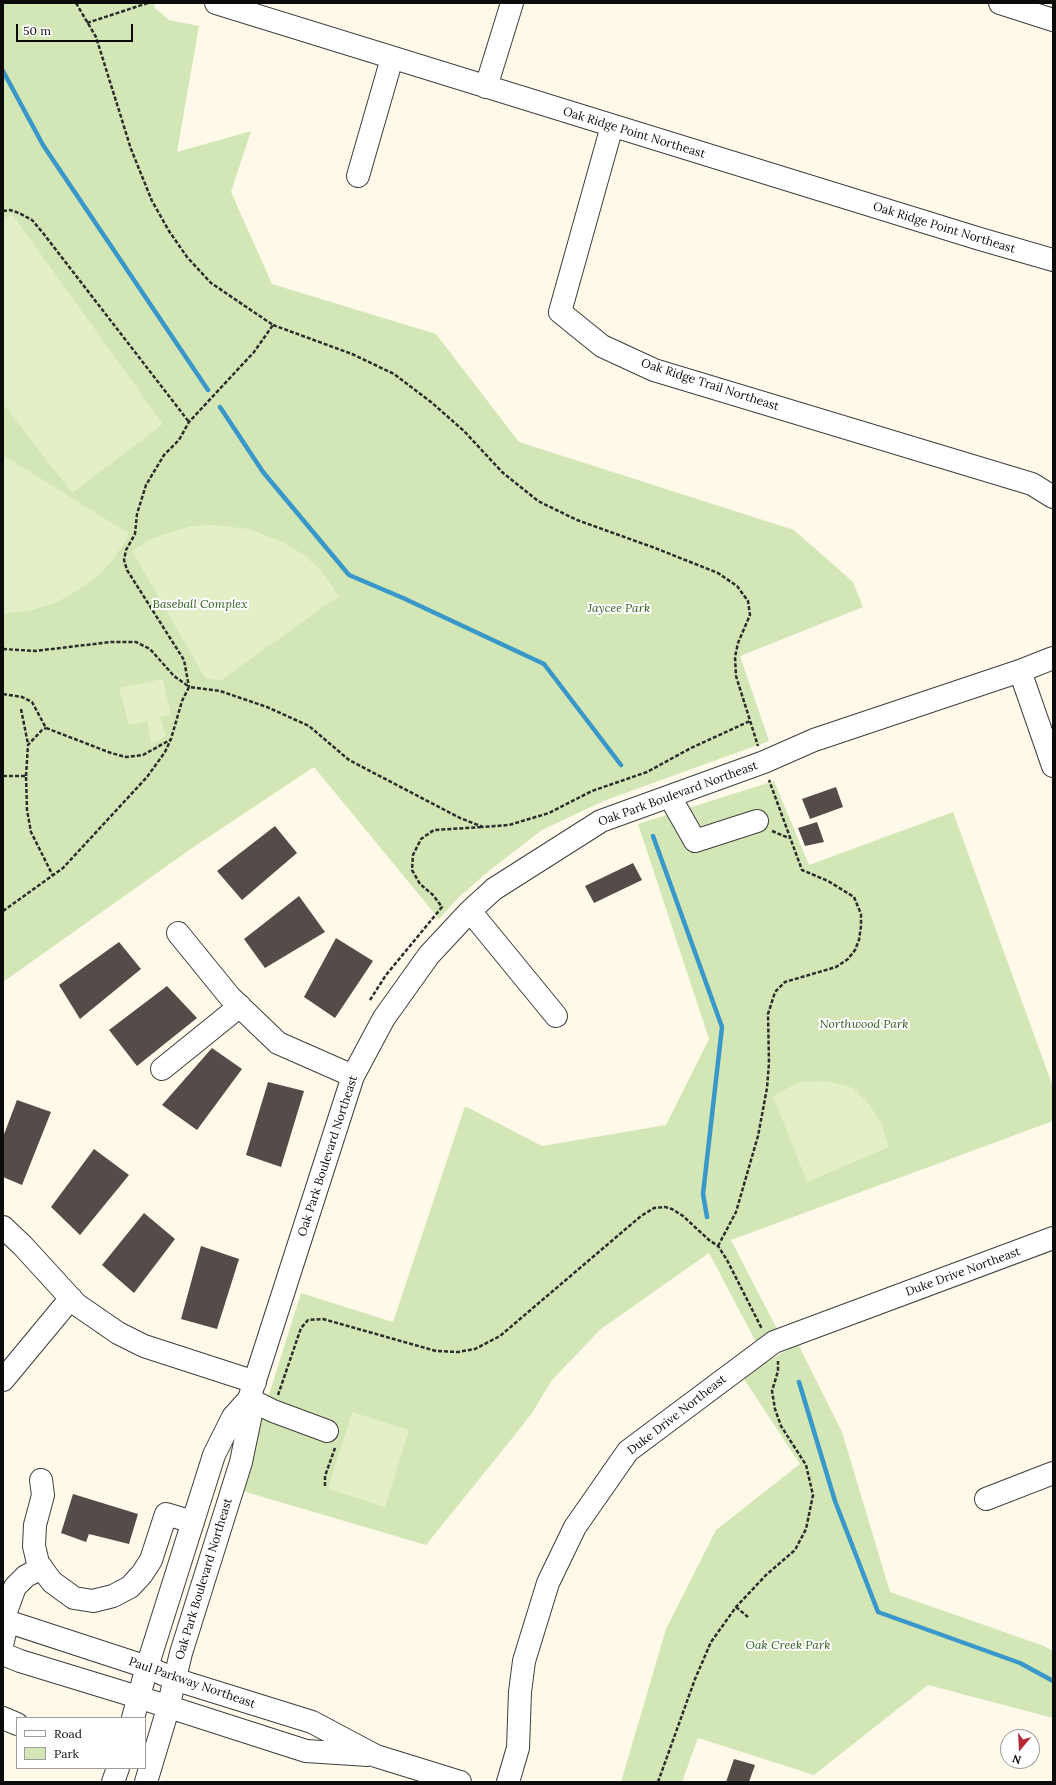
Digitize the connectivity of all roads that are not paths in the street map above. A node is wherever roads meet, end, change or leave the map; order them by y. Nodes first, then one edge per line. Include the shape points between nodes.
1 (216, 3) edge
2 (512, 3) edge
3 (1000, 3) edge
4 (1053, 20) edge
5 (392, 58) junction
6 (486, 87) junction
7 (612, 126) junction
8 (358, 176) dead end
9 (1053, 260) edge
10 (1053, 497) edge
11 (1053, 658) edge
12 (1020, 671) junction
13 (1053, 766) edge
14 (670, 797) junction
15 (757, 821) dead end
16 (470, 911) junction
17 (178, 933) dead end
18 (240, 1006) junction
19 (556, 1016) dead end
20 (162, 1069) dead end
21 (353, 1076) junction
22 (3, 1227) edge
23 (1053, 1238) edge
24 (71, 1298) junction
25 (3, 1380) edge
26 (252, 1391) junction
27 (327, 1431) road end
28 (1053, 1473) edge
29 (41, 1480) dead end
30 (986, 1499) dead end
31 (193, 1522) junction
32 (42, 1568) junction
33 (3, 1620) edge
34 (3, 1641) edge
35 (3, 1654) edge
36 (147, 1666) junction
37 (174, 1679) junction
38 (138, 1697) junction
39 (168, 1707) junction
40 (133, 1717) edge
41 (3, 1718) edge
42 (16, 1724) edge
43 (376, 1756) junction
44 (118, 1769) edge
45 (113, 1782) edge
46 (146, 1782) edge
47 (460, 1782) edge
48 (508, 1782) edge

1 - 5 street, Oak Ridge Point Northeast
2 - 6 street
3 - 4 street
5 - 6 street, Oak Ridge Point Northeast
5 - 8 street
6 - 7 street, Oak Ridge Point Northeast
7 - 9 street, Oak Ridge Point Northeast
7 - 10 street, Oak Ridge Trail Northeast via 560,312 602,346 654,370 1032,484
11 - 12 street, Oak Park Boulevard Northeast
12 - 13 street
12 - 14 street, Oak Park Boulevard Northeast via 814,740 764,762
14 - 15 street via 695,841
14 - 16 street, Oak Park Boulevard Northeast via 601,821 494,889
16 - 19 street
16 - 21 street, Oak Park Boulevard Northeast via 429,955 384,1018
17 - 18 street
18 - 20 street
18 - 21 street via 278,1043
21 - 26 street, Oak Park Boulevard Northeast
22 - 24 street
23 - 48 street, Duke Drive Northeast via 780,1339 628,1450 575,1527 548,1583 524,1661 518,1748
24 - 25 street
24 - 26 street via 118,1333
26 - 27 street via 273,1411
26 - 31 street, Oak Park Boulevard Northeast via 233,1416 214,1455
26 - 37 street, Oak Park Boulevard Northeast via 251,1414 241,1462
28 - 30 street
29 - 32 street via 43,1494 35,1525 34,1546 38,1563
31 - 32 street via 166,1514 151,1560 142,1574 130,1587 113,1596 93,1601 74,1598 52,1582
31 - 36 street, Oak Park Boulevard Northeast
32 - 33 street via 26,1576 15,1587
33 - 34 street
33 - 36 street, Paul Parkway Northeast
35 - 38 street, Paul Parkway Northeast
36 - 37 street, Paul Parkway Northeast
36 - 38 street, Oak Park Boulevard Northeast
37 - 39 street, Oak Park Boulevard Northeast
37 - 43 street, Paul Parkway Northeast via 312,1722
38 - 39 street, Paul Parkway Northeast
38 - 40 street, Oak Park Boulevard Northeast
39 - 43 street, Paul Parkway Northeast via 306,1751
39 - 46 street, Oak Park Boulevard Northeast
41 - 42 street
43 - 47 street, Paul Parkway Northeast
44 - 45 street

